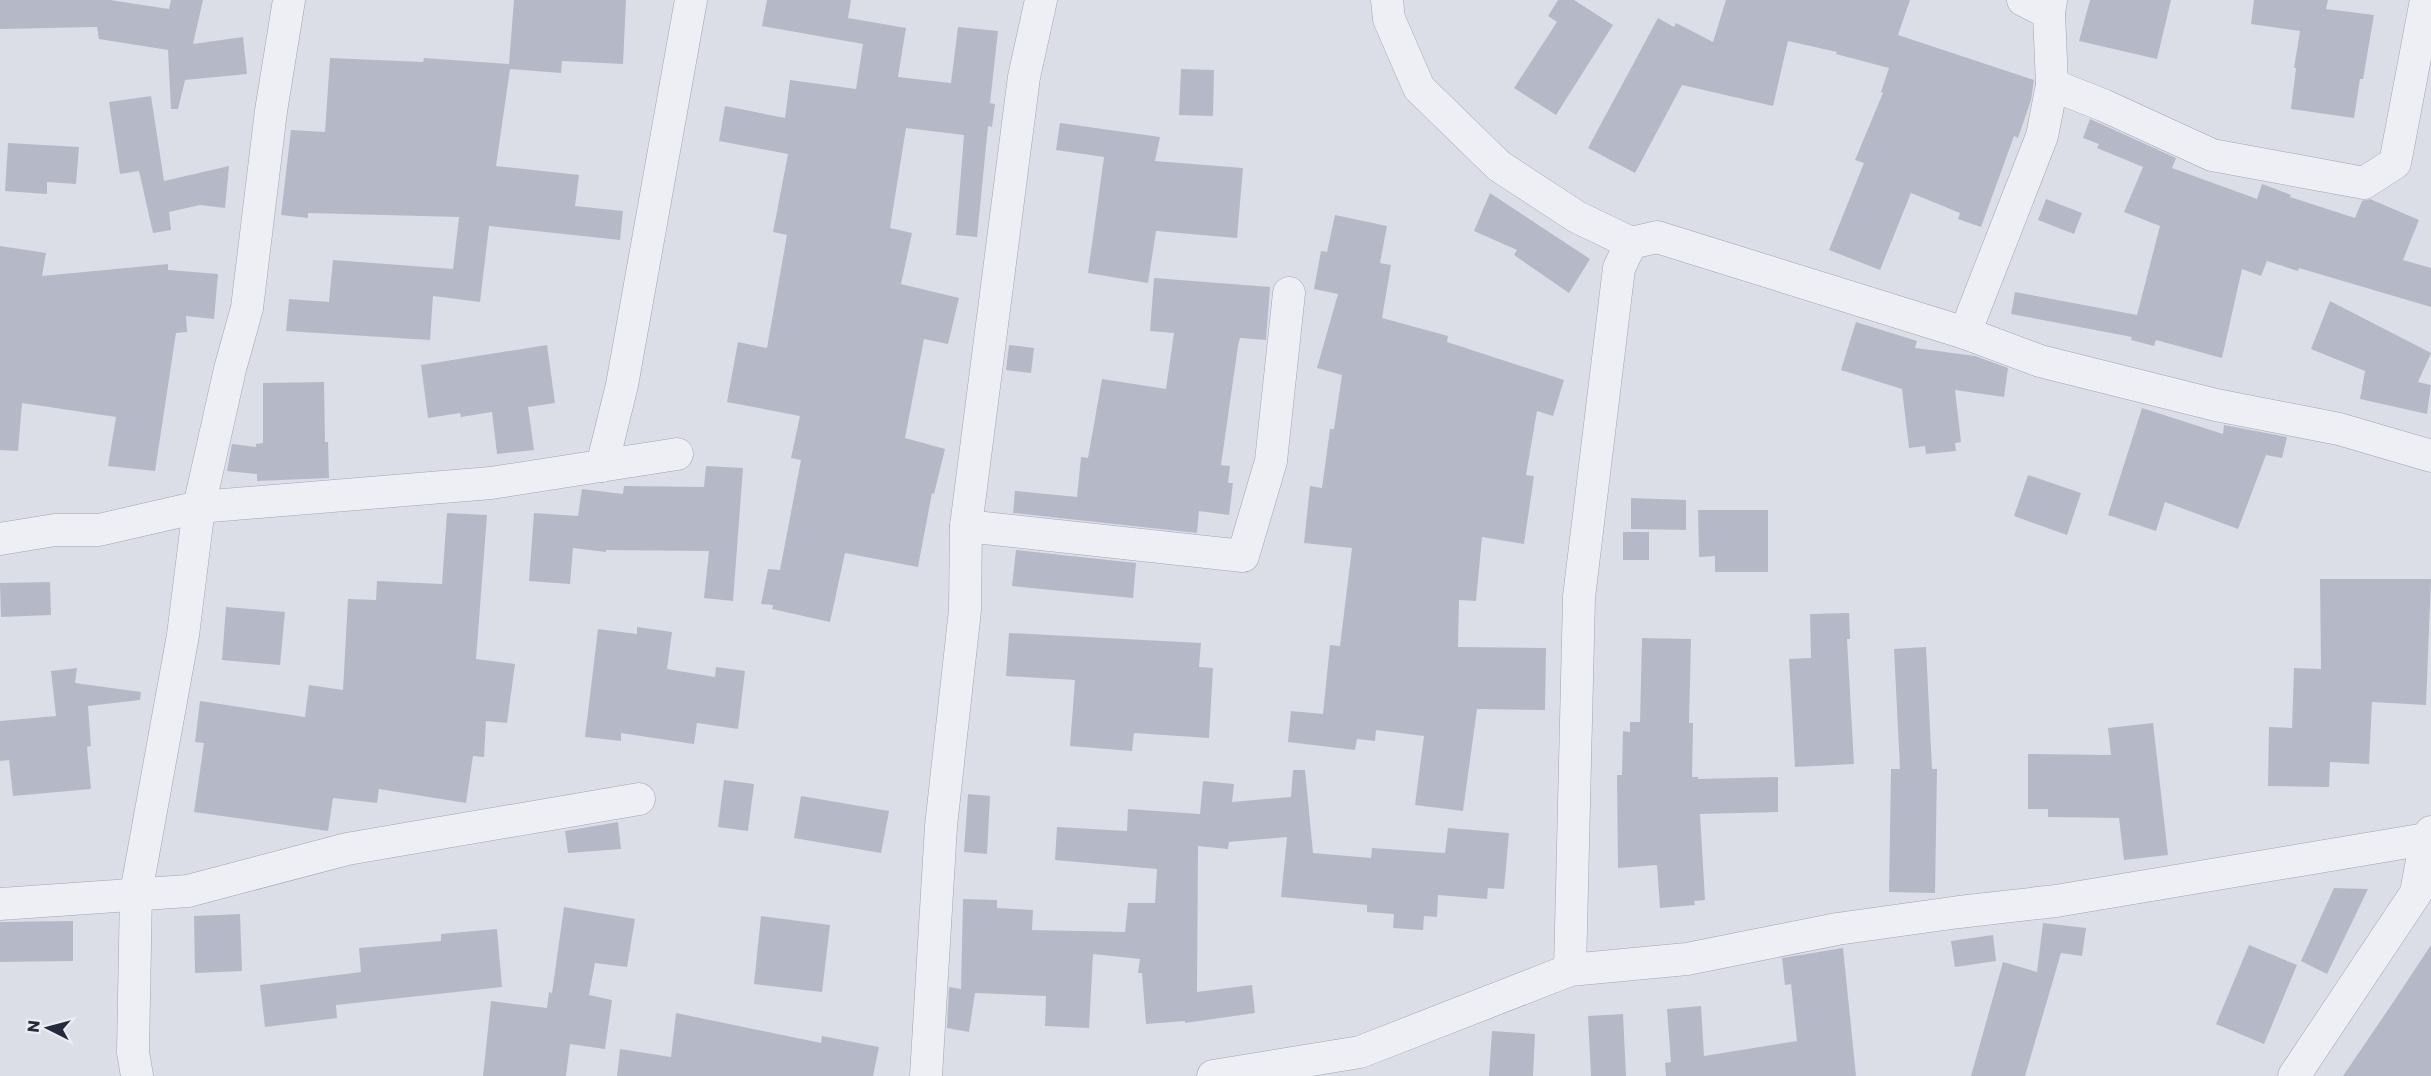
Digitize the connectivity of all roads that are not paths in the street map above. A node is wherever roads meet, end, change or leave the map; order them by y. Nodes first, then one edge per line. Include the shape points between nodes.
1 (289, 0) edge
2 (691, 0) edge
3 (1041, 0) edge
4 (1387, 0) edge
5 (2426, 0) edge
6 (2041, 4) edge
7 (2052, 85) junction
8 (1631, 243) junction
9 (1289, 293) dead end
10 (1965, 333) junction
11 (678, 454) dead end
12 (2431, 456) edge
13 (602, 466) junction
14 (200, 507) junction
15 (966, 526) junction
16 (0, 539) edge
17 (639, 800) dead end
18 (2428, 835) edge
19 (136, 893) junction
20 (2424, 897) edge
21 (0, 904) edge
22 (1570, 970) junction
23 (1353, 1064) edge
24 (137, 1076) edge
25 (926, 1076) edge
26 (1213, 1076) edge
27 (2294, 1076) edge

1 - 14 street via 247,308
2 - 13 street via 622,385
3 - 15 street via 1024,77
4 - 8 street via 1389,18 1419,88 1499,166 1577,217
5 - 7 street via 2395,163 2364,183 2212,154
6 - 7 street
7 - 10 street via 2042,136
8 - 10 street via 1657,237
8 - 22 street via 1619,268 1579,597
9 - 15 street via 1272,461 1243,556
10 - 12 street via 2040,361 2216,405 2338,429
11 - 13 street
13 - 14 street via 492,483
14 - 16 street via 99,530 55,530
14 - 19 street via 183,634
15 - 25 street via 965,610 941,826
17 - 19 street via 347,849 188,891
18 - 20 street
18 - 22 street via 2056,901 1837,929 1687,959
19 - 21 street
19 - 24 street via 133,1052
20 - 27 street
22 - 23 street
23 - 26 street

